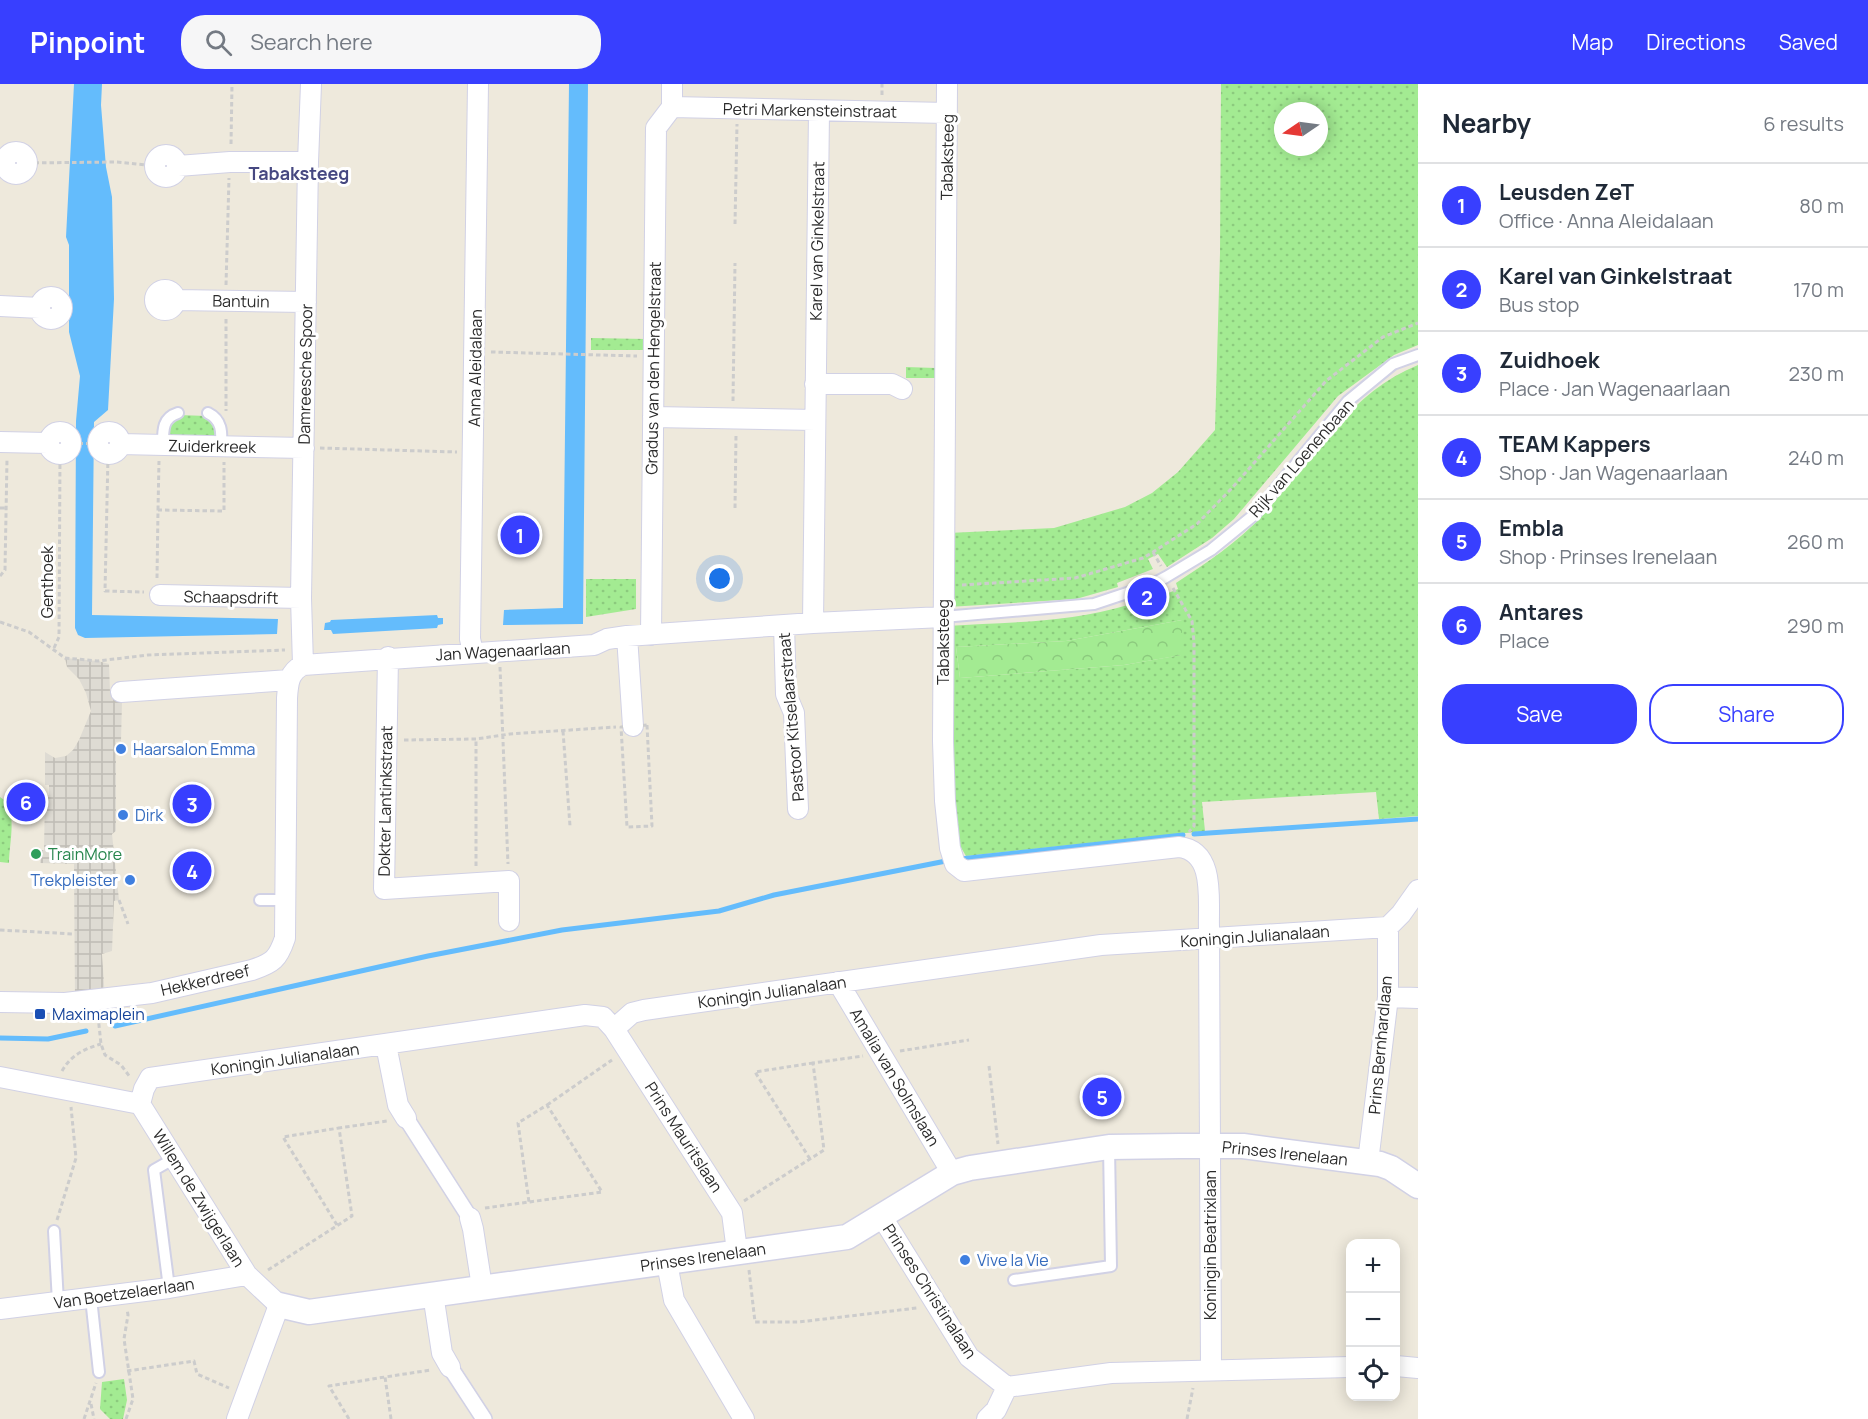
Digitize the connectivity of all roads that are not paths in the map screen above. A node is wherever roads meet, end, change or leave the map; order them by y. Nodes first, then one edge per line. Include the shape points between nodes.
1 (311, 84) edge
2 (478, 84) edge
3 (672, 84) edge
4 (947, 84) edge
5 (672, 106) junction
6 (819, 111) junction
7 (947, 113) junction
8 (308, 162) junction
9 (27, 163) road end
10 (2, 164) edge
11 (155, 166) road end
12 (176, 300) dead end
13 (306, 302) junction
14 (0, 306) edge
15 (40, 308) dead end
16 (1418, 355) edge
17 (815, 384) junction
18 (902, 389) dead end
19 (178, 413) dead end
20 (208, 413) dead end
21 (653, 417) junction
22 (815, 420) junction
23 (4, 442) edge
24 (161, 445) junction
25 (224, 446) junction
26 (60, 447) road end
27 (109, 447) road end
28 (304, 448) junction
29 (159, 594) road end
30 (301, 598) junction
31 (943, 617) junction
32 (813, 623) junction
33 (784, 625) junction
34 (651, 634) junction
35 (627, 636) junction
36 (473, 652) junction
37 (388, 657) junction
38 (303, 664) junction
39 (289, 680) junction
40 (121, 692) dead end
41 (627, 727) road end
42 (798, 809) dead end
43 (1418, 890) edge
44 (260, 900) dead end
45 (286, 900) junction
46 (509, 921) dead end
47 (1388, 927) junction
48 (1209, 939) junction
49 (838, 982) junction
50 (1388, 997) junction
51 (1418, 998) edge
52 (0, 1002) edge
53 (614, 1029) junction
54 (386, 1045) junction
55 (0, 1077) edge
56 (142, 1096) junction
57 (406, 1118) joint
58 (1210, 1146) junction
59 (1109, 1147) junction
60 (175, 1158) junction
61 (1368, 1162) junction
62 (952, 1173) junction
63 (1418, 1186) edge
64 (468, 1214) joint
65 (882, 1217) junction
66 (54, 1231) road end
67 (742, 1251) junction
68 (667, 1263) junction
69 (249, 1278) junction
70 (1014, 1280) dead end
71 (482, 1287) junction
72 (169, 1288) junction
73 (433, 1294) junction
74 (91, 1298) junction
75 (58, 1302) junction
76 (279, 1305) junction
77 (0, 1309) edge
78 (1400, 1366) edge
79 (450, 1367) joint
80 (1346, 1367) edge
81 (1418, 1368) edge
82 (1203, 1371) junction
83 (99, 1372) road end
84 (1007, 1387) junction
85 (237, 1419) edge
86 (484, 1419) edge
87 (744, 1419) edge
88 (987, 1419) edge

1 - 8 street, Damreesche Spoor
2 - 36 street, Anna Aleidalaan via 470,639
3 - 5 street
4 - 7 street, Tabaksteeg
5 - 6 street, Petri Markensteinstraat
5 - 21 street, Gradus van den Hengelstraat via 656,128
6 - 7 street, Petri Markensteinstraat
6 - 17 street, Karel van Ginkelstraat
7 - 31 street, Tabaksteeg
8 - 11 street via 178,166 175,173 165,177
8 - 13 street, Damreesche Spoor
9 - 10 street via 22,154 15,152
12 - 13 street, Bantuin
13 - 28 street, Damreesche Spoor
14 - 15 street
16 - 31 lane, Rijk van Loenenbaan via 1393,364 1348,401 1254,515 1211,550 1166,577 1094,604
17 - 18 street via 892,384
17 - 22 street, Karel van Ginkelstraat
19 - 24 lane via 166,420
20 - 25 lane via 219,422
21 - 22 street
21 - 34 street, Gradus van den Hengelstraat
22 - 32 street, Karel van Ginkelstraat
23 - 26 street
24 - 25 street, Zuiderkreek
24 - 27 street, Zuiderkreek
25 - 28 street, Zuiderkreek
28 - 30 street, Damreesche Spoor
29 - 30 street, Schaapsdrift
30 - 38 street, Damreesche Spoor
31 - 32 street, Jan Wagenaarlaan
31 - 48 street, Tabaksteeg via 945,801 950,848 957,867 968,871 1176,847 1190,849 1199,856 1206,872
32 - 33 street, Jan Wagenaarlaan
33 - 34 street, Jan Wagenaarlaan
33 - 42 street, Pastoor Kitselaarstraat via 786,694 794,713
34 - 35 street, Jan Wagenaarlaan
35 - 36 street, Jan Wagenaarlaan via 594,645
35 - 41 street
36 - 37 street, Jan Wagenaarlaan
37 - 38 street, Jan Wagenaarlaan
37 - 46 street, Dokter Lantinkstraat via 384,889 509,881
38 - 39 street
39 - 40 street
39 - 45 street
43 - 47 street
44 - 45 lane
45 - 52 street, Hekkerdreef via 285,938 279,955 267,965 152,993 134,988 65,1003
47 - 48 street, Koningin Julianalaan
47 - 50 street, Prins Bernhardlaan
48 - 49 street, Koningin Julianalaan via 1101,945
48 - 58 street, Koningin Beatrixlaan
49 - 53 street, Koningin Julianalaan via 644,1010 632,1013
49 - 62 street, Amalia van Solmslaan
50 - 51 street
50 - 61 street, Prins Bernhardlaan
53 - 54 street, Koningin Julianalaan via 603,1017 585,1015
53 - 67 street, Prins Mauritslaan via 730,1210
54 - 56 street, Koningin Julianalaan via 150,1078
54 - 57 street via 398,1105
55 - 56 street via 61,1089
56 - 60 street, Willem de Zwijgerlaan
57 - 64 street
58 - 59 street, Prinses Irenelaan
58 - 61 street, Prinses Irenelaan via 1243,1146
58 - 82 street, Koningin Beatrixlaan
59 - 62 street, Prinses Irenelaan
59 - 70 lane via 1111,1266
60 - 69 street, Willem de Zwijgerlaan
60 - 72 lane via 154,1170
61 - 63 street, Prinses Irenelaan via 1391,1168
62 - 65 street, Prinses Irenelaan
64 - 71 street
65 - 67 street, Prinses Irenelaan via 847,1237
65 - 84 street, Prinses Christinalaan via 969,1357
66 - 75 lane
67 - 68 street, Prinses Irenelaan
68 - 71 street, Prinses Irenelaan
68 - 87 street via 674,1300
69 - 72 street, Van Boetzelaerlaan
69 - 76 street, Willem de Zwijgerlaan
71 - 73 street, Prinses Irenelaan
72 - 74 street, Van Boetzelaerlaan
73 - 76 street, Prinses Irenelaan via 309,1312
73 - 79 street via 442,1353
74 - 75 street, Van Boetzelaerlaan
74 - 83 lane
75 - 77 street, Van Boetzelaerlaan
76 - 85 street
78 - 81 street
79 - 86 street
80 - 82 street
82 - 84 street via 1111,1373
84 - 88 street

